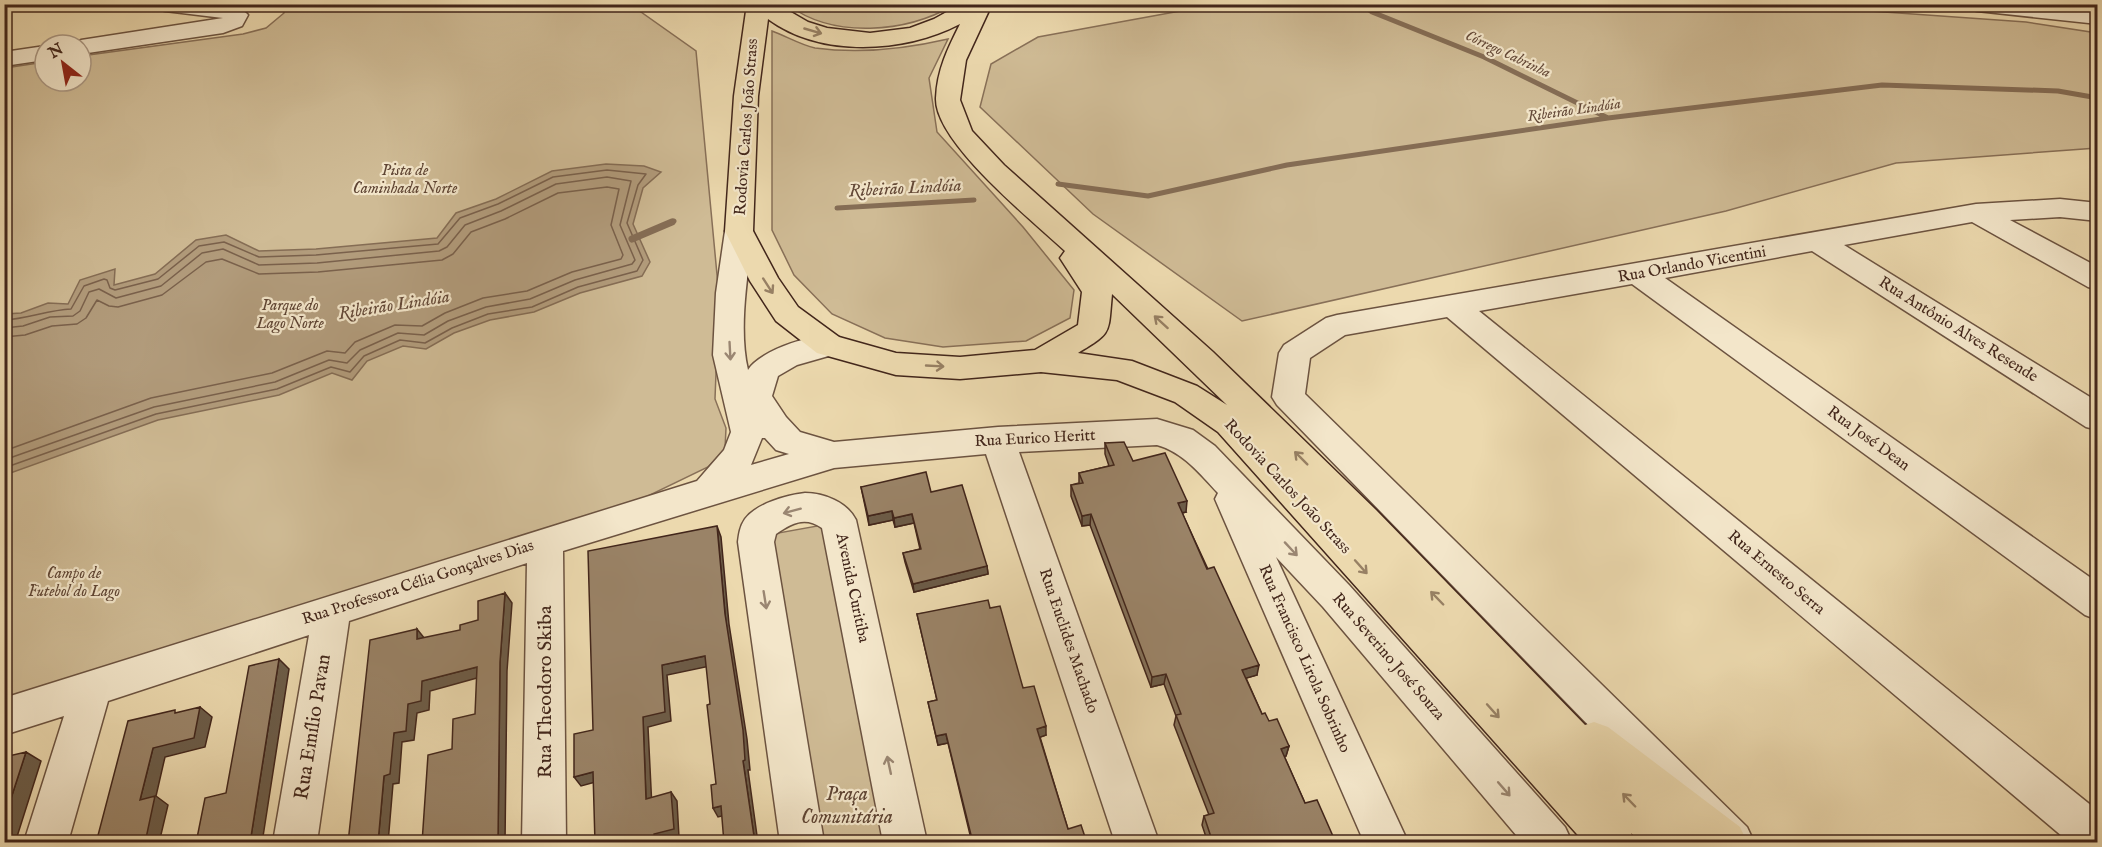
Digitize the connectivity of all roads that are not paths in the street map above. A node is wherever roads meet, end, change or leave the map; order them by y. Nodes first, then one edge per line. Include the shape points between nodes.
1 (165, 4) edge
2 (760, 4) edge
3 (979, 4) edge
4 (1984, 5) edge
5 (2097, 17) edge
6 (93, 45) edge
7 (33, 55) edge
8 (4, 59) edge
9 (2097, 212) edge
10 (1041, 213) junction
11 (1976, 213) junction
12 (739, 231) junction
13 (1818, 242) junction
14 (1639, 274) junction
15 (2097, 280) edge
16 (1454, 307) junction
17 (828, 345) junction
18 (1041, 361) junction
19 (756, 397) junction
20 (2097, 418) edge
21 (998, 440) junction
22 (834, 455) junction
23 (1222, 476) junction
24 (745, 480) junction
25 (708, 493) junction
26 (545, 542) junction
27 (1336, 596) junction
28 (2097, 604) edge
29 (332, 611) junction
30 (1289, 626) junction
31 (1469, 632) junction
32 (92, 689) junction
33 (4, 717) edge
34 (2097, 839) edge
35 (46, 843) edge
36 (295, 843) edge
37 (544, 843) edge
38 (802, 843) edge
39 (905, 843) edge
40 (1137, 843) edge
41 (1386, 843) edge
42 (1550, 843) edge
43 (1613, 843) edge
44 (1669, 843) edge
45 (1725, 843) edge
46 (1732, 843) edge

1 - 6 street via 237,15 223,26
2 -> 3 highway via 808,31 842,38 895,37 935,27
2 - 12 highway, Rodovia Carlos João Strass via 746,96
3 - 10 highway, Rodovia Carlos João Strass via 954,60 948,100 960,133
4 - 5 street
7 - 8 street
9 - 11 street, Rua Orlando Vicentini via 2060,208
10 - 18 highway via 1097,292 1093,330
31 -> 10 highway, Rodovia Carlos João Strass via 1202,360
11 - 13 street, Rua Orlando Vicentini
11 - 15 street
12 -> 17 highway, Rodovia Carlos João Strass via 788,314
12 -> 25 street via 731,292 729,355 748,432 738,458
13 - 14 street, Rua Orlando Vicentini
13 - 20 street, Rua Antônio Alves Resende
14 - 16 street, Rua Orlando Vicentini
14 - 28 street, Rua José Dean
16 - 34 street, Rua Ernesto Serra
16 - 46 street, Rua Orlando Vicentini via 1337,326 1295,353 1288,397
17 -> 18 highway, Rodovia Carlos João Strass via 896,364 960,368
17 - 19 street via 786,357 764,370
18 -> 43 highway, Rodovia Carlos João Strass via 1121,369 1186,394 1230,423
19 - 22 street via 788,441
19 - 24 street via 764,435 761,453
21 - 22 street, Rua Eurico Heritt
21 - 23 street, Rua Eurico Heritt via 1157,432 1181,439
21 - 40 street, Rua Euclides Machado
22 - 24 street, Rua Professora Célia Gonçalves Dias
23 -> 27 street, Rua Severino José Souza
23 - 30 street, Rua Francisco Lirola Sobrinho
24 - 25 street, Rua Professora Célia Gonçalves Dias
25 - 26 street, Rua Professora Célia Gonçalves Dias
26 - 29 street, Rua Professora Célia Gonçalves Dias
26 - 37 street, Rua Theodoro Skiba
27 - 30 street via 1319,602
27 -> 42 street, Rua Severino José Souza
29 - 32 street, Rua Professora Célia Gonçalves Dias
29 - 36 street, Rua Emílio Pavan
30 - 41 street, Rua Francisco Lirola Sobrinho
44 -> 31 highway, Rodovia Carlos João Strass
31 - 45 highway via 1589,737
32 - 33 street, Rua Professora Célia Gonçalves Dias
32 - 35 street
39 -> 38 street, Avenida Curitiba via 838,520 814,507 793,509 773,517 758,528 756,542

